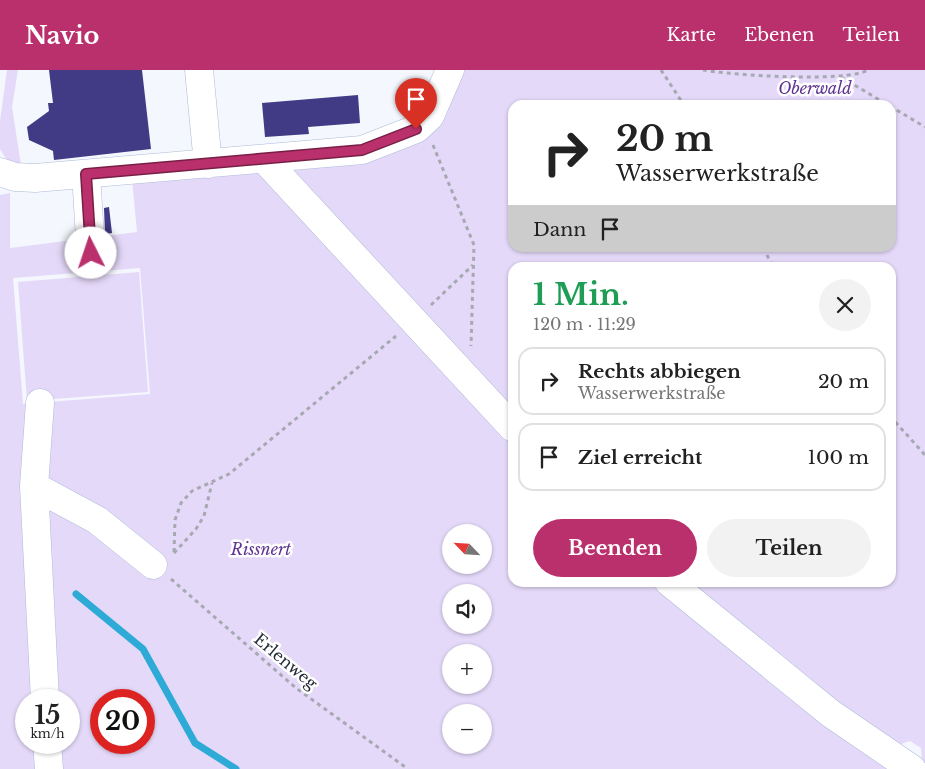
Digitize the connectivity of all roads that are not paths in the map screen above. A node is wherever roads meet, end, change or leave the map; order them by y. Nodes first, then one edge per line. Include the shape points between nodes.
1 (199, 70) edge
2 (450, 70) edge
3 (264, 159) junction
4 (208, 164) junction
5 (86, 174) junction
6 (13, 177) edge
7 (91, 253) dead end
8 (40, 403) dead end
9 (508, 423) edge
10 (34, 486) junction
11 (169, 565) road end
12 (675, 587) edge
13 (44, 689) edge
14 (48, 754) edge
15 (49, 769) edge
16 (912, 769) edge

1 - 4 lane
2 - 3 lane via 430,116 416,129 362,150
3 - 4 lane
3 - 9 lane
4 - 5 lane
5 - 6 lane
5 - 7 lane
8 - 10 lane
10 - 11 lane
10 - 13 lane
12 - 16 lane via 830,714
14 - 15 lane

